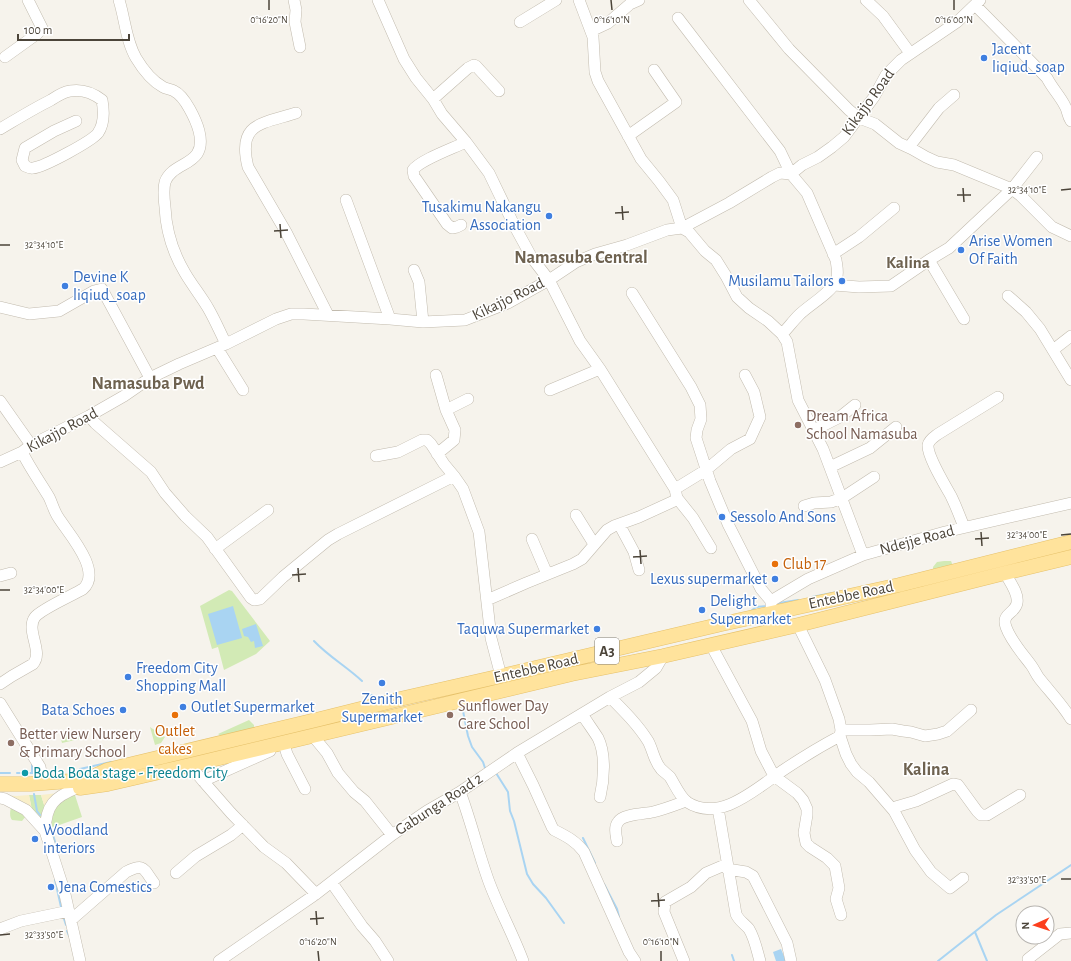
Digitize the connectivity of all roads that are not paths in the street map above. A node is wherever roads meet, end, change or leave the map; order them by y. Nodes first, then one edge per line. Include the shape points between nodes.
1 (28, 0) edge
2 (119, 0) edge
3 (294, 0) edge
4 (378, 0) edge
5 (556, 0) edge
6 (579, 0) edge
7 (639, 0) edge
8 (750, 0) edge
9 (866, 0) edge
10 (978, 2) edge
11 (678, 18) dead end
12 (520, 22) dead end
13 (591, 32) junction
14 (300, 47) dead end
15 (910, 53) junction
16 (5, 57) dead end
17 (654, 70) dead end
18 (499, 91) dead end
19 (954, 95) dead end
20 (433, 99) junction
21 (296, 113) dead end
22 (859, 118) junction
23 (76, 121) dead end
24 (1071, 121) edge
25 (0, 129) edge
26 (628, 136) junction
27 (466, 142) junction
28 (908, 147) junction
29 (1037, 157) dead end
30 (791, 174) junction
31 (1012, 189) junction
32 (346, 200) dead end
33 (894, 208) dead end
34 (460, 225) dead end
35 (682, 228) junction
36 (1071, 236) edge
37 (833, 254) junction
38 (929, 260) junction
39 (414, 270) dead end
40 (549, 280) junction
41 (834, 285) junction
42 (632, 293) dead end
43 (1008, 296) dead end
44 (0, 307) edge
45 (328, 315) junction
46 (390, 319) junction
47 (964, 319) dead end
48 (423, 322) junction
49 (782, 334) junction
50 (1071, 336) edge
51 (222, 346) junction
52 (1053, 350) junction
53 (600, 369) junction
54 (436, 375) dead end
55 (745, 375) dead end
56 (150, 378) junction
57 (1071, 380) edge
58 (244, 390) dead end
59 (550, 390) dead end
60 (998, 397) dead end
61 (468, 399) dead end
62 (0, 401) edge
63 (855, 405) dead end
64 (446, 410) junction
65 (90, 416) junction
66 (896, 427) dead end
67 (814, 430) junction
68 (31, 445) junction
69 (22, 452) junction
70 (437, 454) junction
71 (376, 456) dead end
72 (0, 462) edge
73 (830, 467) junction
74 (706, 470) junction
75 (454, 476) junction
76 (874, 478) dead end
77 (676, 494) junction
78 (842, 498) junction
79 (1071, 503) edge
80 (804, 506) dead end
81 (268, 510) dead end
82 (576, 515) dead end
83 (620, 524) junction
84 (964, 527) junction
85 (532, 539) dead end
86 (1071, 542) edge
87 (594, 544) junction
88 (711, 548) dead end
89 (215, 549) junction
90 (863, 555) junction
91 (1071, 557) edge
92 (638, 570) dead end
93 (1005, 573) junction
94 (547, 574) junction
95 (487, 600) junction
96 (771, 607) junction
97 (798, 625) junction
98 (772, 630) junction
99 (711, 645) junction
100 (663, 656) junction
101 (501, 676) junction
102 (0, 684) edge
103 (610, 697) junction
104 (0, 703) edge
105 (971, 710) dead end
106 (582, 714) junction
107 (1071, 719) edge
108 (841, 733) junction
109 (313, 736) junction
110 (290, 742) junction
111 (517, 753) junction
112 (186, 766) junction
113 (774, 776) junction
114 (202, 781) junction
115 (43, 782) junction
116 (0, 784) edge
117 (77, 788) junction
118 (305, 789) dead end
119 (460, 792) junction
120 (0, 793) edge
121 (1020, 795) dead end
122 (600, 797) dead end
123 (0, 798) edge
124 (686, 801) junction
125 (718, 808) junction
126 (892, 808) junction
127 (243, 825) junction
128 (46, 831) junction
129 (392, 835) junction
130 (617, 841) dead end
131 (727, 867) junction
132 (176, 872) dead end
133 (963, 878) dead end
134 (154, 883) dead end
135 (332, 883) junction
136 (316, 894) junction
137 (70, 915) junction
138 (841, 915) dead end
139 (0, 930) edge
140 (1071, 933) edge
141 (1028, 959) dead end
142 (80, 961) edge
143 (220, 961) edge
144 (388, 961) edge
145 (523, 961) edge
146 (635, 961) edge
147 (684, 961) edge
148 (760, 961) edge
149 (791, 961) edge

1 - 16 street via 42,28
2 - 51 street via 131,48 137,59 151,77 182,98 199,131 198,152 188,163 170,175 166,182 165,218 184,271 208,308
3 - 14 street
4 - 20 street via 404,59
5 - 12 street
6 - 13 street
7 - 13 street
8 - 22 street via 789,49 835,98
9 - 15 street via 883,16
10 - 15 street, Kikajjo Road via 957,22
10 - 24 street via 1047,78 1066,107 1067,116
11 - 30 street via 780,150
13 - 26 street via 598,81
15 - 22 street, Kikajjo Road via 886,75
17 - 26 street via 676,102
18 - 20 street via 474,65
19 - 28 street via 939,108
20 - 27 street
21 - 45 street via 250,130 246,142 246,159
22 - 28 street via 875,124 893,139
22 - 30 street, Kikajjo Road via 832,147
23 - 25 street via 25,148 22,160 25,166 32,169 69,152 97,134 102,124 102,100 88,92 63,93
26 - 35 street via 640,159 672,200
27 - 34 street via 433,157 413,170 414,176 446,224 452,228
27 - 40 street via 489,173 514,225
28 - 31 street via 937,162 954,165
29 - 31 street
30 - 35 street, Kikajjo Road via 780,173
30 - 37 street via 806,193
31 - 36 street via 1052,227
31 - 38 street via 949,248
32 - 46 street
33 - 37 street via 859,237
35 - 40 street, Kikajjo Road via 667,230 595,254 576,262
35 - 49 street via 716,260 741,300
37 - 41 street via 838,270
38 - 41 street via 890,286
38 - 47 street
39 - 48 street
40 - 48 street, Kikajjo Road via 471,318
40 - 53 street via 580,341
41 - 49 street via 799,315
42 - 74 street via 700,404 701,420 696,430 696,438
43 - 52 street via 1030,316
44 - 56 street via 29,314 59,311 102,289
45 - 46 street, Kikajjo Road
45 - 51 street, Kikajjo Road via 283,316
46 - 48 street, Kikajjo Road
49 - 67 street via 787,342 798,400
50 - 52 street
51 - 56 street, Kikajjo Road
51 - 58 street
52 - 57 street
53 - 59 street
53 - 77 street
54 - 64 street
55 - 74 street via 754,392 760,417 750,438 731,449
56 - 65 street, Kikajjo Road
60 - 84 street via 938,434 928,446 932,461
61 - 64 street
62 - 68 street
63 - 67 street via 840,417
64 - 70 street via 455,430 454,440
65 - 68 street, Kikajjo Road
65 - 89 street via 146,466 165,493
66 - 73 street via 870,448
67 - 73 street
68 - 69 street, Kikajjo Road
69 - 72 street, Kikajjo Road
69 - 102 street via 50,499 57,516 76,541 88,567 89,577 83,589 36,615 32,624 35,661
70 - 71 street via 425,440 398,452
70 - 75 street
73 - 78 street
74 - 77 street
74 - 96 street via 728,524
75 - 89 street via 328,540 257,600 251,598
75 - 95 street via 466,496 479,532
76 - 78 street
77 - 83 street via 666,505
77 - 88 street
78 - 80 street
78 - 90 street
79 - 84 street, Ndejje Road
81 - 89 street
82 - 87 street
83 - 87 street via 607,530
83 - 92 street via 634,552
84 - 90 street, Ndejje Road
85 - 94 street
86 - 96 main road, Entebbe Road / A3 via 899,585
87 - 94 street via 582,559
90 - 96 street, Ndejje Road via 808,579
91 - 93 main road, Entebbe Road / A3
93 - 97 main road, Entebbe Road / A3
93 - 107 street via 1017,598 1016,606 1006,616 1008,631 1037,676
94 - 95 street
95 - 101 street via 491,638
96 - 98 street
96 - 101 main road, Entebbe Road / A3
97 - 98 main road, Entebbe Road / A3
97 - 108 street via 820,669 839,719
98 - 99 main road, Entebbe Road / A3
99 - 100 main road, Entebbe Road / A3
99 - 113 street via 752,721 761,752
100 - 103 street, Gabunga Road 2 via 648,675
100 - 109 main road, Entebbe Road / A3 via 572,674
101 - 115 main road, Entebbe Road / A3 via 400,698 107,770 90,778
103 - 106 street, Gabunga Road 2
103 - 124 street via 649,742 660,768
104 - 115 street via 40,767
105 - 108 street via 947,731 938,734 926,736 892,729
106 - 111 street, Gabunga Road 2
106 - 122 street via 600,745 603,759
108 - 113 street
108 - 126 street via 846,754 857,772
109 - 110 main road, Entebbe Road / A3
109 - 129 street via 327,753 338,773
110 - 112 main road, Entebbe Road / A3
110 - 114 street
110 - 118 street via 287,754
111 - 119 street, Gabunga Road 2
111 - 146 street via 554,830 574,840 584,852
112 - 114 street via 194,770
112 - 117 main road, Entebbe Road / A3 via 108,784
113 - 125 street via 757,790
113 - 138 street via 804,800 807,809 804,833 806,843 835,866 839,888 836,899
114 - 127 street
115 - 116 main road, Entebbe Road / A3
117 - 120 main road, Entebbe Road / A3
117 - 128 street via 64,793 52,804 48,811
119 - 129 street, Gabunga Road 2
119 - 145 street via 500,912
121 - 126 street via 987,815 981,815 958,785 953,784 916,801
123 - 128 street via 12,801 26,810
124 - 125 street via 701,807
124 - 130 street via 665,809 621,819 616,826
125 - 131 street
126 - 133 street via 915,850 931,872 950,888
127 - 132 street
127 - 136 street
128 - 137 street
129 - 135 street, Gabunga Road 2
131 - 147 street via 706,873 691,887 665,902 664,912
131 - 148 street via 736,914 740,922 748,928
131 - 149 street via 753,876 787,942
134 - 137 street via 143,868 136,867
135 - 136 street, Gabunga Road 2
135 - 144 street
136 - 143 street, Gabunga Road 2
137 - 139 street via 49,914 21,921
137 - 142 street
140 - 141 street via 1060,934

